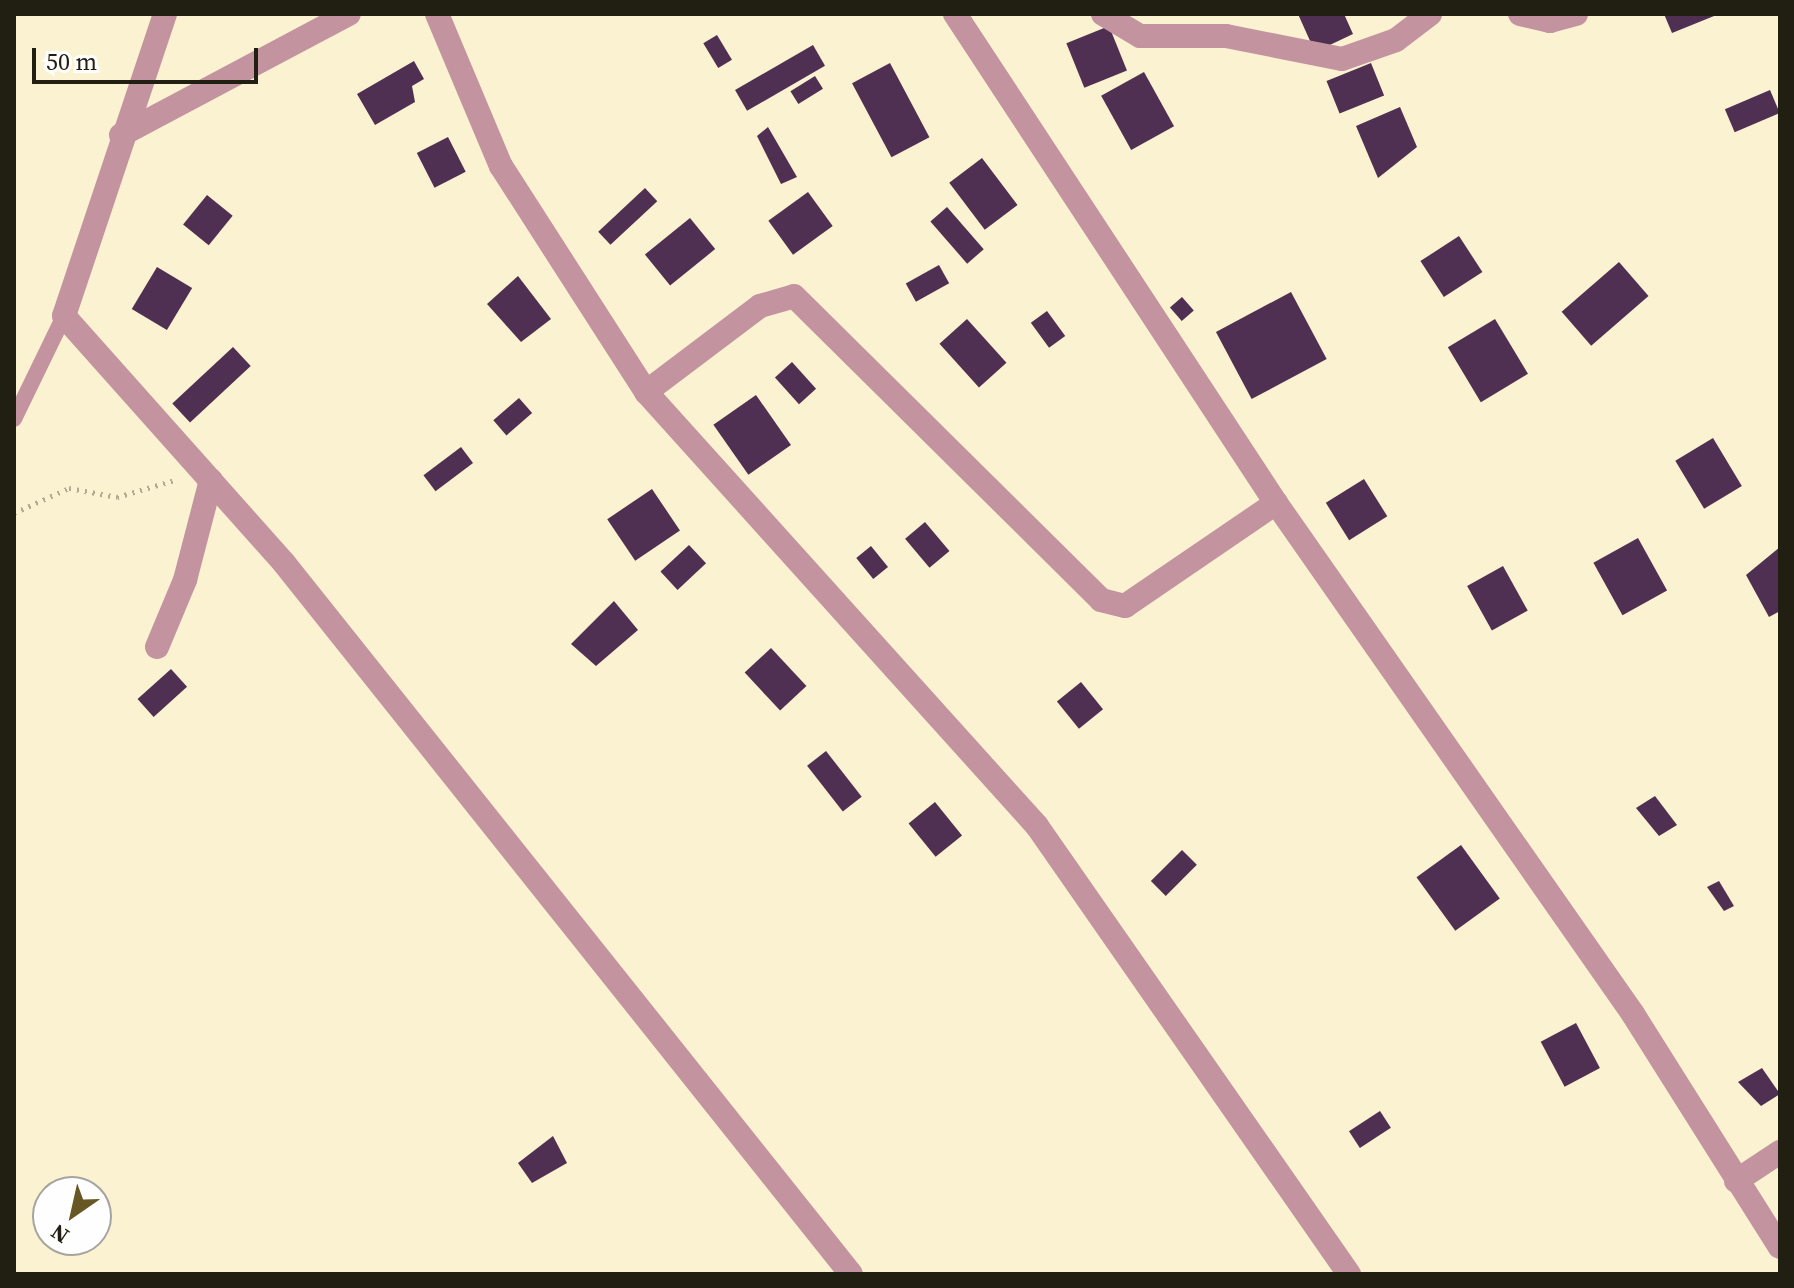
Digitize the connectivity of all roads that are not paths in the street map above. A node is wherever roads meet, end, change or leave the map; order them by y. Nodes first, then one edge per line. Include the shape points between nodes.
1 (165, 14) edge
2 (349, 14) edge
3 (437, 14) edge
4 (955, 14) edge
5 (1103, 14) edge
6 (1430, 14) edge
7 (1520, 14) edge
8 (1576, 14) edge
9 (121, 135) junction
10 (64, 316) junction
11 (646, 392) junction
12 (14, 419) edge
13 (211, 480) junction
14 (1276, 503) junction
15 (157, 647) dead end
16 (1780, 1152) edge
17 (1736, 1181) junction
18 (1780, 1247) edge
19 (851, 1274) edge
20 (1349, 1274) edge

1 - 9 street
2 - 9 street
3 - 11 street via 501,166
4 - 14 street
5 - 6 street via 1140,36 1226,36 1342,59 1396,40
7 - 8 street via 1550,21
9 - 10 street
10 - 12 lane
10 - 13 street
11 - 14 street via 760,306 794,296 1101,600 1125,606
11 - 20 street via 1037,826
13 - 15 street via 185,580
13 - 19 street
14 - 17 street via 1633,1014
16 - 17 street
17 - 18 street

